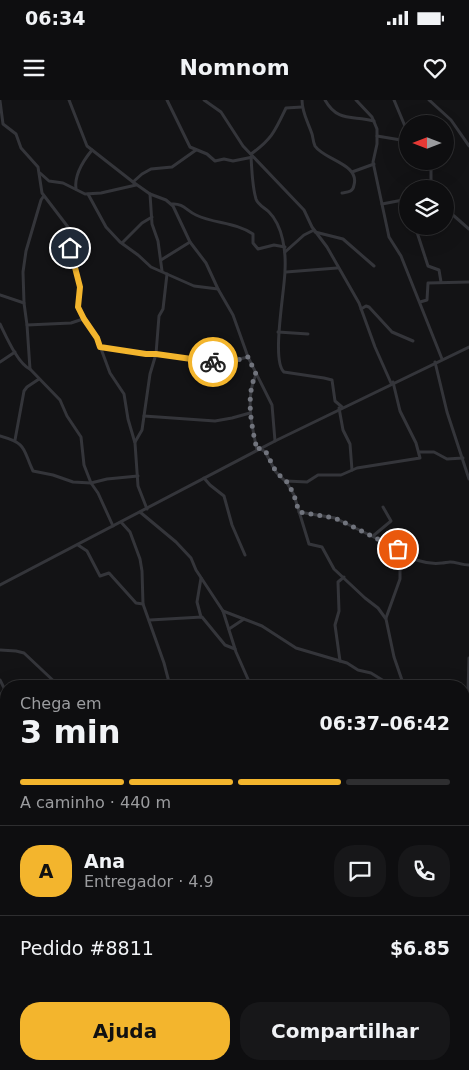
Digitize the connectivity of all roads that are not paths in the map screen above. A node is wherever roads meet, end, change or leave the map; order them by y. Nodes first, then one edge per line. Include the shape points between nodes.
1 (69, 100) edge
2 (167, 100) edge
3 (204, 100) edge
4 (302, 100) edge
5 (325, 100) edge
6 (356, 100) edge
7 (394, 100) edge
8 (429, 100) edge
9 (0, 101) edge
10 (302, 107) junction
11 (401, 115) edge
12 (374, 121) junction
13 (377, 136) junction
14 (399, 140) edge
15 (469, 146) edge
16 (92, 150) junction
17 (196, 150) junction
18 (251, 156) junction
19 (374, 164) junction
20 (352, 172) junction
21 (40, 173) junction
22 (135, 184) junction
23 (76, 190) junction
24 (342, 193) dead end
25 (88, 194) junction
26 (150, 194) junction
27 (44, 197) junction
28 (399, 201) edge
29 (171, 204) junction
30 (382, 204) junction
31 (454, 216) edge
32 (152, 217) junction
33 (469, 229) edge
34 (314, 231) junction
35 (418, 235) edge
36 (190, 242) junction
37 (122, 243) junction
38 (285, 250) junction
39 (161, 260) junction
40 (374, 266) dead end
41 (337, 268) junction
42 (162, 271) junction
43 (285, 272) junction
44 (167, 274) junction
45 (441, 282) junction
46 (469, 282) edge
47 (218, 288) junction
48 (0, 295) edge
49 (420, 302) junction
50 (24, 303) junction
51 (361, 308) junction
52 (84, 319) junction
53 (27, 325) junction
54 (1, 327) edge
55 (278, 332) junction
56 (308, 334) dead end
57 (413, 341) dead end
58 (469, 346) edge
59 (100, 347) junction
60 (15, 352) junction
61 (156, 354) junction
62 (248, 357) junction
63 (442, 359) junction
64 (0, 362) edge
65 (435, 362) junction
66 (30, 370) junction
67 (256, 374) junction
68 (39, 379) junction
69 (392, 383) junction
70 (340, 408) junction
71 (250, 413) junction
72 (144, 416) junction
73 (0, 436) edge
74 (15, 440) junction
75 (275, 441) junction
76 (135, 443) junction
77 (259, 449) junction
78 (419, 452) junction
79 (463, 458) junction
80 (468, 468) edge
81 (352, 470) junction
82 (138, 476) junction
83 (204, 478) junction
84 (469, 479) edge
85 (285, 481) junction
86 (91, 483) junction
87 (382, 507) dead end
88 (147, 508) junction
89 (140, 512) junction
90 (299, 512) junction
91 (120, 522) junction
92 (113, 526) junction
93 (373, 536) junction
94 (78, 545) junction
95 (400, 551) junction
96 (244, 555) dead end
97 (469, 565) edge
98 (201, 577) junction
99 (344, 577) junction
100 (0, 586) edge
101 (143, 604) junction
102 (223, 611) junction
103 (201, 617) junction
104 (244, 619) junction
105 (386, 619) junction
106 (150, 620) junction
107 (230, 628) junction
108 (235, 649) junction
109 (0, 650) edge
110 (469, 658) edge
111 (340, 661) junction
112 (53, 680) edge
113 (168, 680) edge
114 (248, 680) edge
115 (382, 680) edge
116 (402, 680) edge
117 (468, 680) edge

1 - 16 street via 84,140
2 - 17 street via 188,146
3 - 18 street via 221,112
4 - 10 street
5 - 12 street via 330,110 347,118
6 - 12 street
7 - 11 street
8 - 15 street via 451,120
9 - 21 street via 3,124 16,134 21,148
10 - 18 street via 286,108 271,138
10 - 20 street via 316,146
12 - 13 street
13 - 14 street
13 - 19 street
16 - 22 street
16 - 23 street via 78,174
17 - 18 street via 208,154 215,161
17 - 22 street via 175,166 146,172
18 - 34 street via 302,206
18 - 38 street via 257,201 272,216
19 - 20 street
19 - 30 street
20 - 24 street via 355,178 353,190
21 - 23 street via 49,181
21 - 27 street
22 - 25 street
22 - 26 street
23 - 25 street
25 - 37 street via 106,227
26 - 29 street
26 - 32 street
27 - 50 street via 26,251
27 - 52 street via 71,230 71,252 80,287 78,307
28 - 30 street
29 - 36 street
29 - 38 street via 179,204 196,215 243,228 252,234 252,243 258,249 274,245
30 - 49 street via 389,237 401,256
31 - 33 street
32 - 37 street
32 - 39 street
34 - 38 street
34 - 40 street via 343,239
34 - 41 street via 327,247
35 - 45 street via 428,266 439,270
36 - 39 street
36 - 47 street via 206,263
37 - 42 street via 151,267
38 - 43 street
39 - 42 street
41 - 43 street
41 - 51 street
42 - 44 street
43 - 55 street
44 - 47 street via 194,286
44 - 61 street
45 - 46 street
45 - 49 street via 428,283 427,300
47 - 62 street via 234,315
48 - 50 street
49 - 63 street
50 - 53 street
51 - 57 street via 369,307 392,332
51 - 69 street
52 - 53 street
52 - 59 street
53 - 66 street
54 - 60 street
55 - 56 street
55 - 70 street via 281,369 332,380 335,401
58 - 63 street
59 - 61 street
59 - 76 street via 110,373 124,394
60 - 64 street
60 - 66 street
61 - 62 street via 223,364
61 - 72 street
62 - 67 street
63 - 65 street
65 - 69 street
65 - 79 street
66 - 68 street
67 - 71 street
67 - 75 street via 272,404
68 - 74 street via 24,391
68 - 86 street via 60,400 81,438 84,465
69 - 70 street
69 - 78 street via 400,411
70 - 75 street
70 - 81 street via 342,427 350,444
71 - 72 street via 223,420
71 - 77 street
72 - 76 street via 142,430
73 - 74 street
74 - 86 street via 26,450 34,471 73,482
75 - 77 street
76 - 82 street
77 - 83 street
77 - 85 street via 266,452 276,472
78 - 79 street via 434,452 447,459
78 - 81 street via 419,458
79 - 80 street
80 - 84 street
81 - 85 street via 342,475 318,475 307,482
82 - 86 street
82 - 88 street via 139,490
83 - 88 street
83 - 96 street via 224,496
85 - 90 street
86 - 92 street
87 - 93 street via 391,521
88 - 89 street
89 - 91 street
89 - 98 street via 189,555
90 - 93 street via 331,516
90 - 99 street via 309,544 322,547 334,569
91 - 92 street
91 - 101 street via 130,532 140,559
92 - 94 street
93 - 95 street
94 - 100 street
94 - 101 street via 87,552 100,576 109,573 136,603
95 - 97 street via 404,556 422,561
95 - 105 street via 400,579
98 - 102 street
98 - 103 street via 197,602
99 - 105 street
99 - 111 street via 338,582 339,611 335,625
101 - 106 street
102 - 104 street
102 - 107 street
103 - 106 street
103 - 108 street via 225,645
104 - 107 street
104 - 111 street via 296,648
105 - 116 street
106 - 113 street
107 - 108 street
108 - 114 street
109 - 112 street via 24,653
110 - 117 street
111 - 115 street

